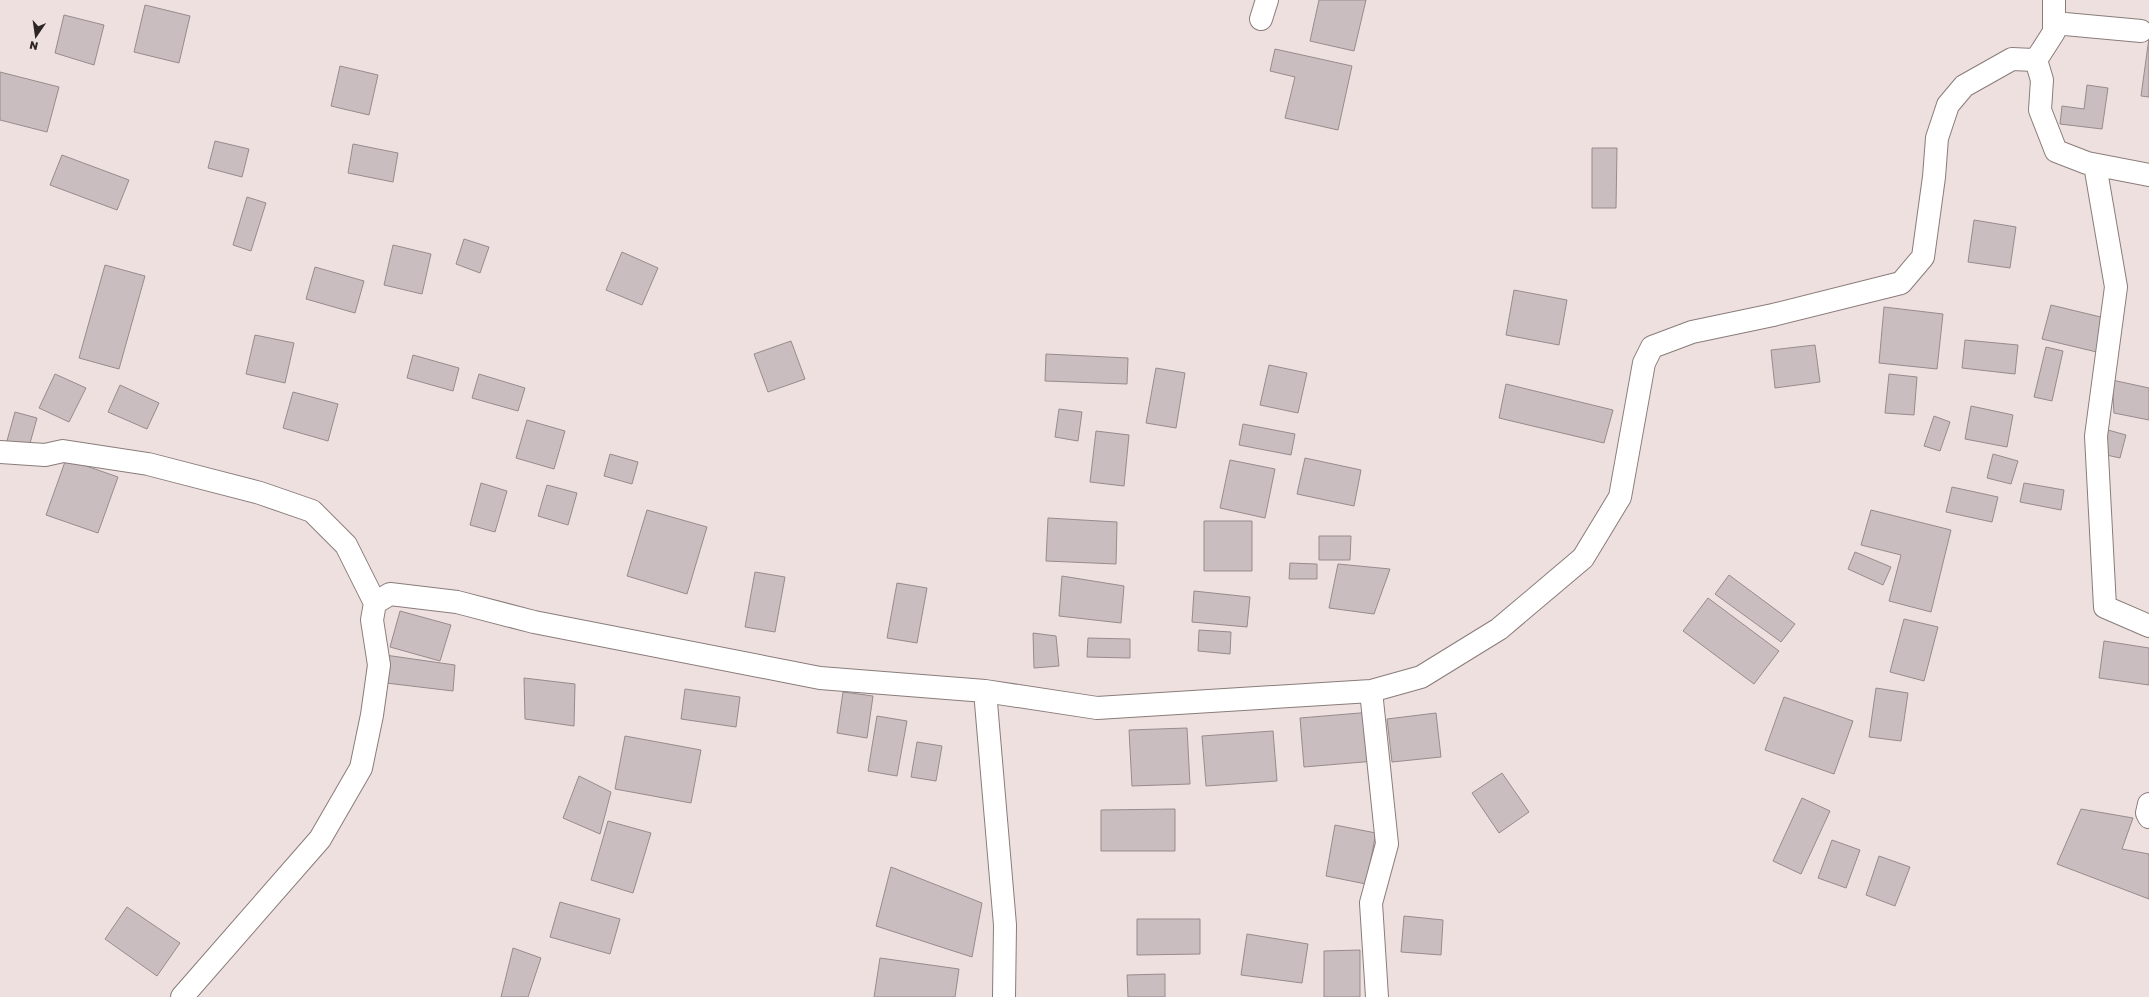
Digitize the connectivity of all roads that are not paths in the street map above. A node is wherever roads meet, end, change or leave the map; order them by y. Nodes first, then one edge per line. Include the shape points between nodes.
1 (2054, 0) edge
2 (2054, 23) junction
3 (2141, 31) dead end
4 (2036, 60) junction
5 (2095, 165) junction
6 (2149, 175) edge
7 (0, 452) edge
8 (375, 603) junction
9 (2149, 626) edge
10 (985, 691) junction
11 (1371, 691) junction
12 (2149, 804) edge
13 (2149, 817) edge
14 (182, 997) edge
15 (1004, 997) edge
16 (1376, 997) edge

1 - 2 street
2 - 3 street
2 - 4 street via 2054,32
4 - 5 street via 2042,80 2040,110 2056,151
4 - 11 street via 2012,59 1964,86 1948,105 1937,138 1923,257 1901,283 1774,315 1692,332 1652,347 1644,363 1620,497 1583,558 1499,629 1421,677
5 - 6 street
5 - 9 street via 2116,287 2096,436 2105,607
7 - 8 street via 45,455 63,451 148,464 260,493 312,511 346,544
8 - 10 street via 390,594 457,602 534,622 820,678
8 - 14 street via 372,620 379,665 372,715 360,768 320,839
10 - 11 street via 1097,708
10 - 15 street via 1005,925
11 - 16 street via 1386,844 1371,903
12 - 13 street

